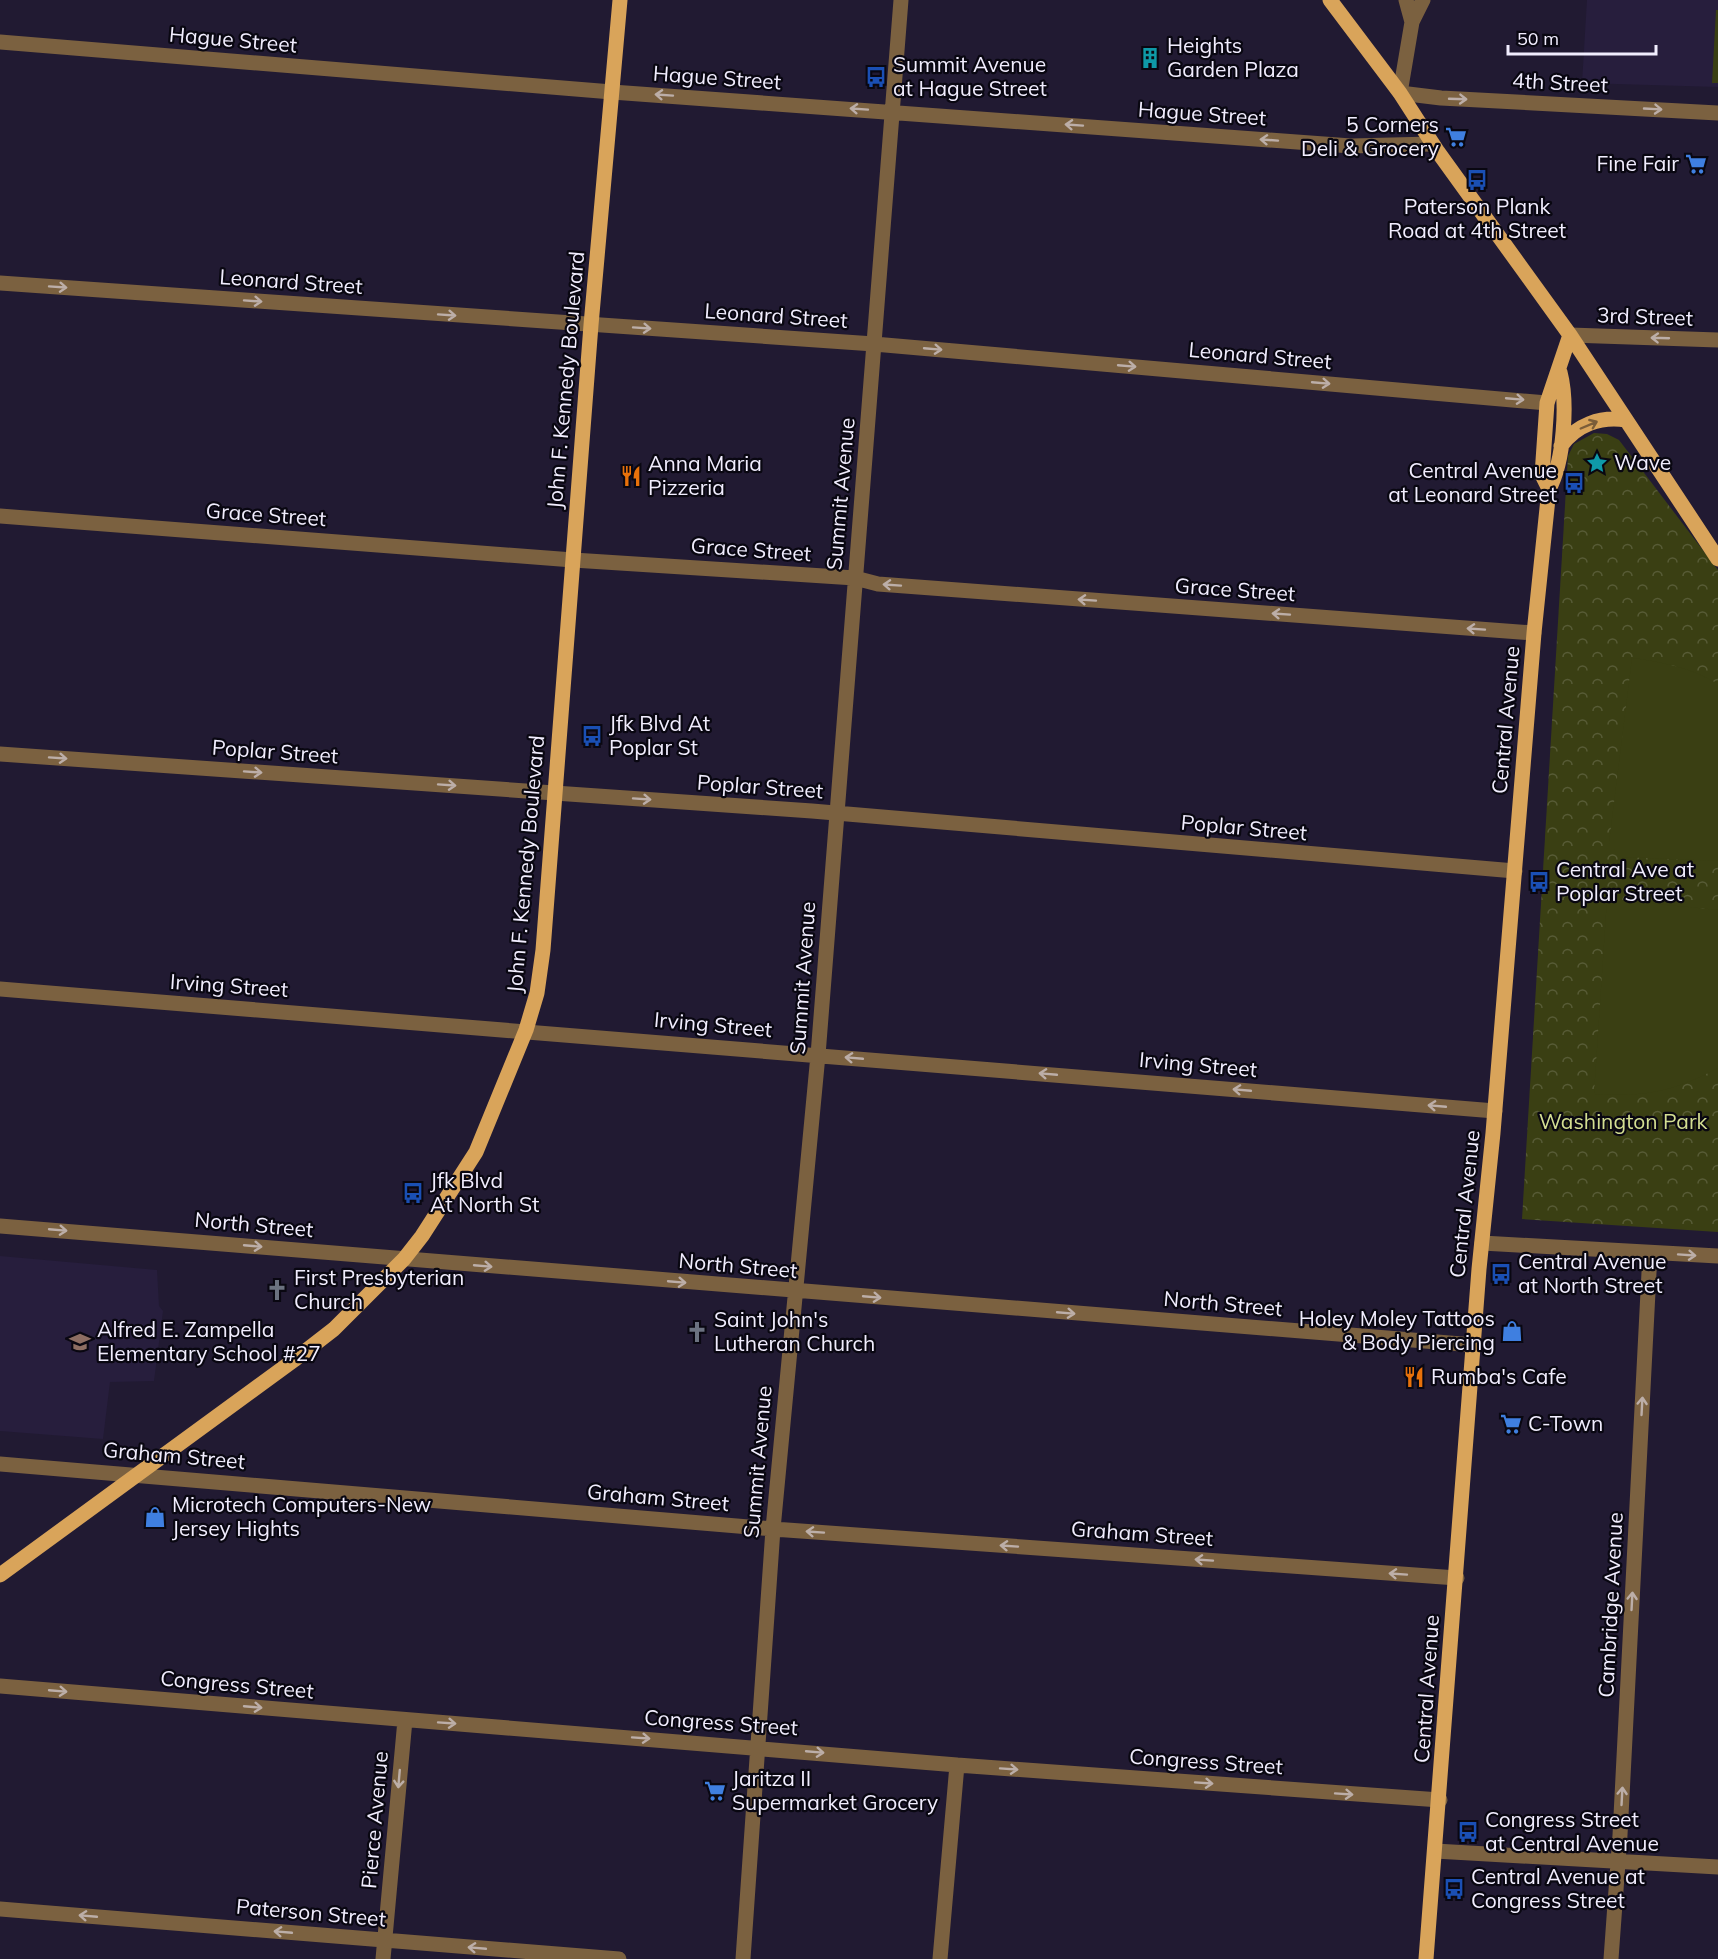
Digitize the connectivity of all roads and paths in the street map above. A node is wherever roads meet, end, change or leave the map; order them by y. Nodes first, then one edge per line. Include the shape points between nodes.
1 (620, 0) edge
2 (901, 0) edge
3 (1330, 0) edge
4 (1406, 0) edge
5 (1423, 0) edge
6 (1412, 22) junction
7 (0, 42) edge
8 (612, 92) junction
9 (1400, 93) junction
10 (892, 112) junction
11 (1718, 112) edge
12 (1432, 144) junction
13 (0, 283) edge
14 (591, 325) junction
15 (1570, 335) junction
16 (1718, 340) edge
17 (874, 345) junction
18 (1560, 372) junction
19 (1548, 403) junction
20 (1626, 420) junction
21 (1560, 448) junction
22 (1549, 489) junction
23 (0, 516) edge
24 (1718, 559) edge
25 (573, 560) junction
26 (855, 578) junction
27 (1534, 633) junction
28 (0, 754) edge
29 (555, 793) junction
30 (836, 813) junction
31 (1515, 872) junction
32 (0, 989) edge
33 (526, 1030) junction
34 (818, 1055) junction
35 (1495, 1111) junction
36 (0, 1226) edge
37 (1482, 1243) junction
38 (1650, 1252) junction
39 (1718, 1257) edge
40 (404, 1259) junction
41 (795, 1292) junction
42 (1474, 1345) junction
43 (0, 1464) edge
44 (136, 1474) junction
45 (773, 1529) junction
46 (0, 1575) edge
47 (1457, 1578) junction
48 (0, 1686) edge
49 (405, 1720) junction
50 (757, 1747) junction
51 (957, 1765) junction
52 (1440, 1800) junction
53 (1435, 1851) junction
54 (1617, 1862) junction
55 (1718, 1867) edge
56 (0, 1909) edge
57 (385, 1940) junction
58 (383, 1959) edge
59 (619, 1959) edge
60 (743, 1959) edge
61 (940, 1959) edge
62 (1426, 1959) edge
63 (1611, 1959) edge

1 - 8 main road, John F. Kennedy Boulevard
2 - 10 street, Summit Avenue
3 - 9 main road
4 - 6 street
5 - 6 street
6 - 9 street
7 - 8 street, Hague Street
10 -> 8 street, Hague Street
8 - 14 main road, John F. Kennedy Boulevard
9 -> 11 street, 4th Street
9 - 12 main road
12 -> 10 street, Hague Street via 1351,146
10 - 17 street, Summit Avenue
12 - 15 main road
13 -> 14 street, Leonard Street
14 -> 17 street, Leonard Street
14 - 25 main road, John F. Kennedy Boulevard
16 -> 15 street, 3rd Street
15 - 18 main road, Central Avenue
15 - 20 main road
17 -> 19 street, Leonard Street
17 - 26 street, Summit Avenue
18 - 19 main road, Central Avenue
18 - 21 main road, Central Avenue via 1565,391
19 - 22 main road, Central Avenue via 1542,476
21 -> 20 main road via 1571,433 1596,422
20 - 24 main road
21 - 22 main road, Central Avenue via 1557,475
22 - 27 main road, Central Avenue
23 - 25 street, Grace Street
25 - 26 street, Grace Street
25 - 29 main road, John F. Kennedy Boulevard
27 -> 26 street, Grace Street via 878,584
26 - 30 street, Summit Avenue
27 - 31 main road, Central Avenue
28 -> 29 street, Poplar Street
29 -> 30 street, Poplar Street
29 - 33 main road, John F. Kennedy Boulevard via 543,950 537,993
30 - 31 street, Poplar Street
30 - 34 street, Summit Avenue
31 - 35 main road, Central Avenue
32 - 33 street, Irving Street
33 - 34 street, Irving Street
33 - 40 main road, John F. Kennedy Boulevard via 476,1152
35 -> 34 street, Irving Street
34 - 41 street, Summit Avenue
35 - 37 main road, Central Avenue
36 -> 40 street, North Street
37 - 38 street
37 - 42 main road, Central Avenue
38 -> 39 street
54 -> 38 street, Cambridge Avenue
40 -> 41 street, North Street
40 - 44 main road, John F. Kennedy Boulevard via 334,1329
41 -> 42 street, North Street
41 - 45 street, Summit Avenue
42 - 47 main road, Central Avenue
43 - 44 street, Graham Street
44 - 45 street, Graham Street
44 - 46 main road, John F. Kennedy Boulevard
47 -> 45 street, Graham Street
45 - 50 street, Summit Avenue
47 - 52 main road, Central Avenue
48 -> 49 street, Congress Street
49 -> 50 street, Congress Street
49 -> 57 street, Pierce Avenue
50 -> 51 street, Congress Street
50 - 60 street, Summit Avenue
51 -> 52 street, Congress Street
51 - 61 street
52 - 53 main road, Central Avenue
53 - 54 street
53 - 62 main road, Central Avenue
54 - 55 street
54 - 63 street, Cambridge Avenue
57 -> 56 street, Paterson Street
57 - 58 street, Pierce Avenue
59 -> 57 street, Paterson Street

